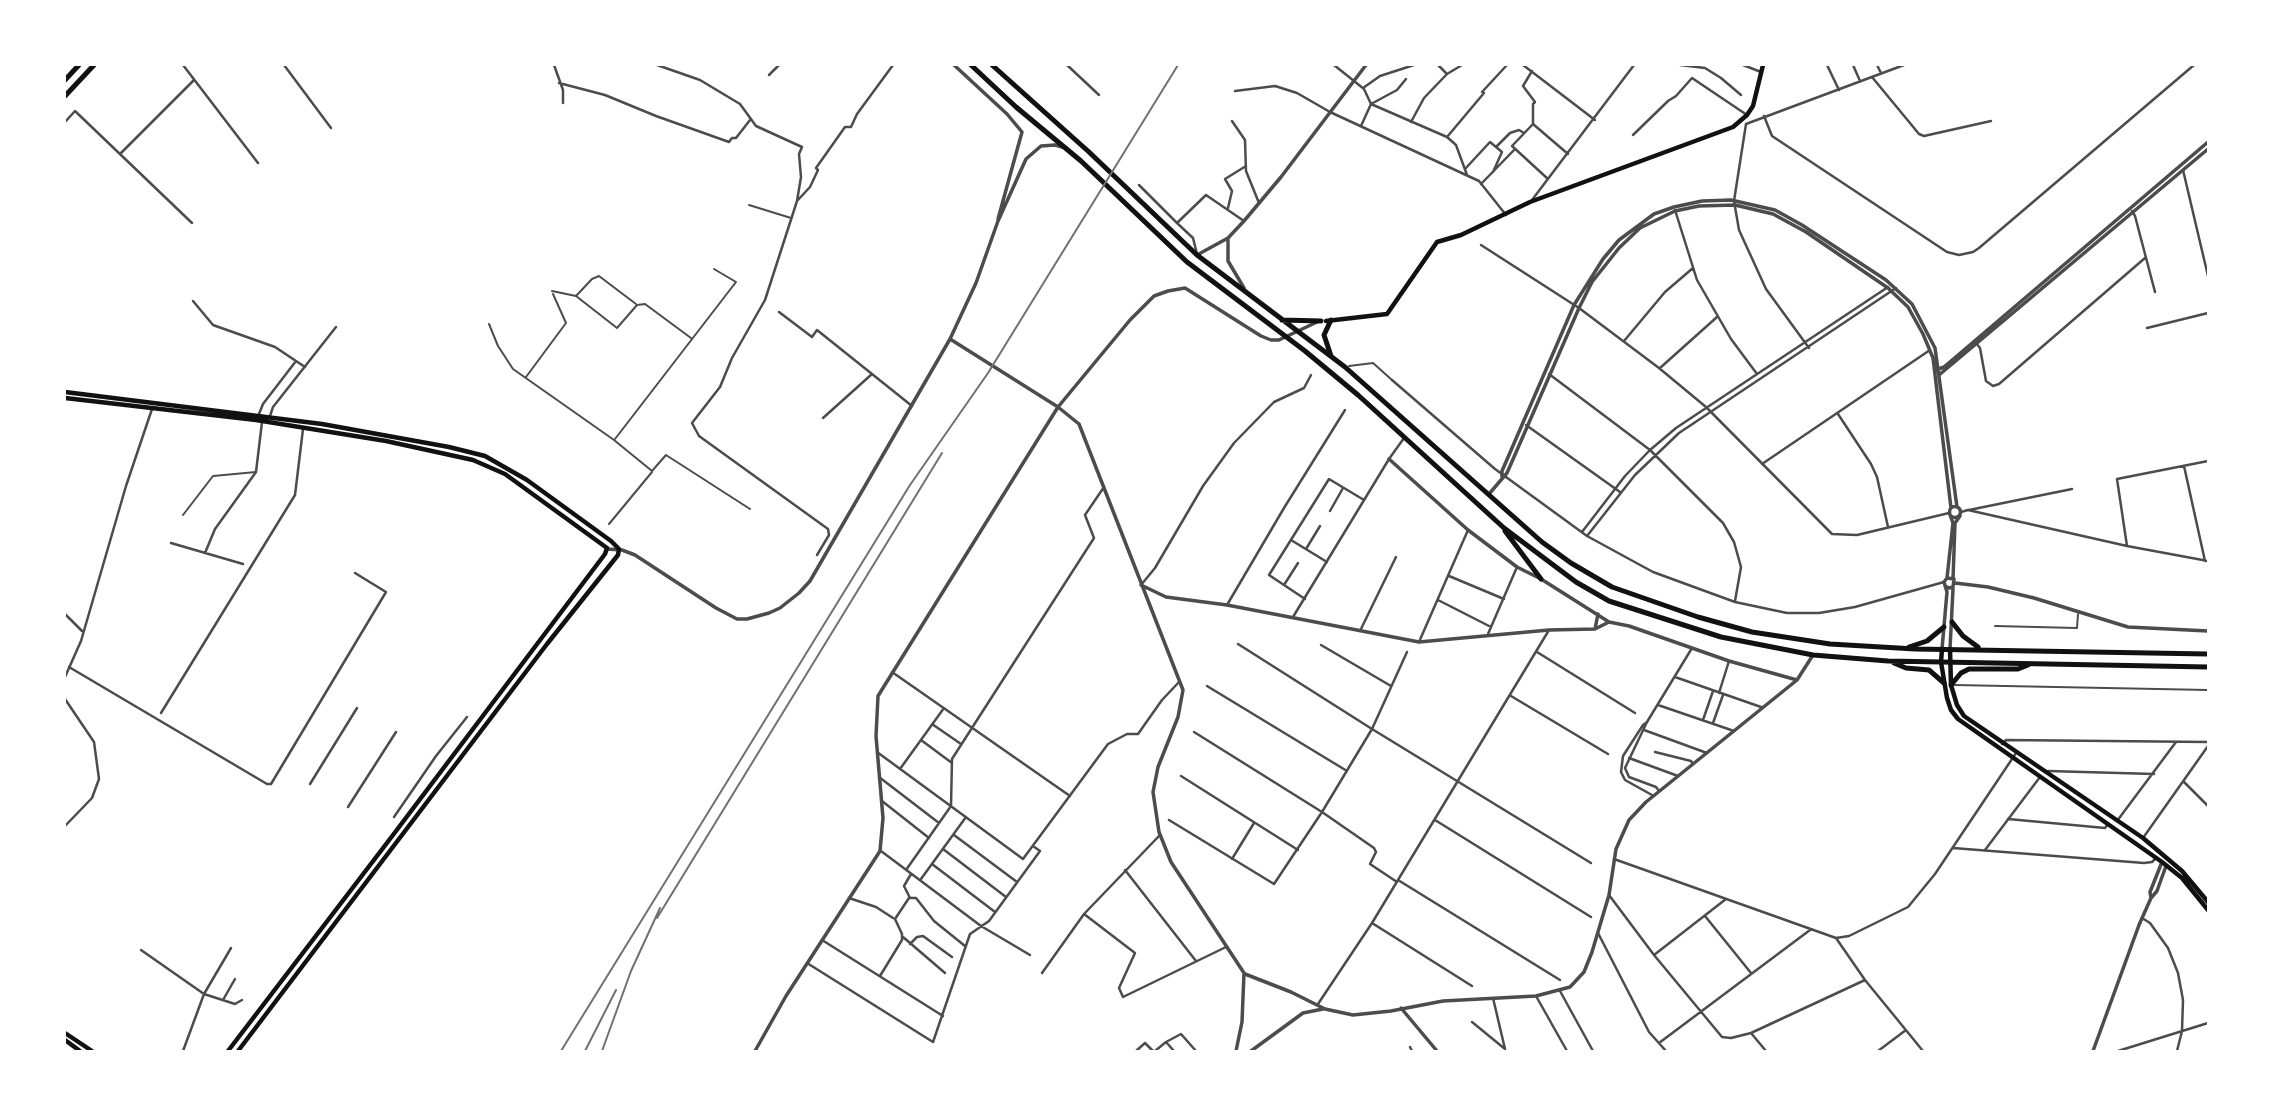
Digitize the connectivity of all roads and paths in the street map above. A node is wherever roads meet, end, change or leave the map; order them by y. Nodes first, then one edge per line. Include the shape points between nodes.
1 (77, 65) edge
2 (94, 65) edge
3 (183, 65) edge
4 (284, 65) edge
5 (554, 65) edge
6 (657, 65) edge
7 (779, 65) edge
8 (893, 65) edge
9 (954, 65) edge
10 (971, 65) edge
11 (992, 65) edge
12 (1067, 65) edge
13 (1336, 65) edge
14 (1366, 65) edge
15 (1414, 65) edge
16 (1438, 65) edge
17 (1462, 65) edge
18 (1507, 65) edge
19 (1523, 65) edge
20 (1634, 65) edge
21 (1680, 65) edge
22 (1743, 65) edge
23 (1763, 65) edge
24 (1827, 65) edge
25 (1853, 65) edge
26 (1877, 65) edge
27 (1901, 65) edge
28 (2194, 65) edge
29 (1532, 71) junction
30 (1761, 72) junction
31 (1881, 73) junction
32 (1447, 74) junction
33 (769, 75) dead end
34 (1872, 77) junction
35 (1406, 79) dead end
36 (65, 80) edge
37 (194, 80) junction
38 (1353, 81) junction
39 (1860, 81) junction
40 (559, 83) junction
41 (1363, 88) junction
42 (1839, 90) junction
43 (1236, 92) dead end
44 (1099, 95) dead end
45 (1741, 95) dead end
46 (65, 96) edge
47 (563, 103) dead end
48 (1371, 104) junction
49 (1330, 112) junction
50 (1747, 115) junction
51 (1764, 116) junction
52 (750, 120) junction
53 (1595, 120) junction
54 (1232, 121) dead end
55 (1991, 121) dead end
56 (65, 122) edge
57 (1411, 122) junction
58 (1534, 124) junction
59 (1361, 126) junction
60 (331, 128) dead end
61 (1524, 133) junction
62 (1633, 135) dead end
63 (1447, 137) junction
64 (2208, 142) edge
65 (1496, 147) junction
66 (1515, 149) junction
67 (2208, 149) edge
68 (1070, 152) junction
69 (121, 153) junction
70 (1568, 154) junction
71 (258, 163) dead end
72 (1246, 166) junction
73 (1465, 169) junction
74 (2181, 169) junction
75 (1493, 172) junction
76 (1467, 175) junction
77 (1549, 179) junction
78 (1481, 184) junction
79 (1139, 185) dead end
80 (797, 201) junction
81 (1530, 202) junction
82 (1259, 203) junction
83 (1734, 203) junction
84 (749, 205) dead end
85 (1228, 208) junction
86 (1674, 209) junction
87 (2132, 211) junction
88 (1506, 215) junction
89 (791, 218) junction
90 (998, 221) junction
91 (1244, 221) junction
92 (1177, 222) junction
93 (192, 223) dead end
94 (1228, 238) junction
95 (1481, 245) dead end
96 (1197, 255) junction
97 (2145, 258) junction
98 (1693, 268) junction
99 (714, 269) dead end
100 (2208, 276) edge
101 (1889, 286) junction
102 (1894, 290) junction
103 (1246, 292) junction
104 (2155, 292) dead end
105 (576, 296) junction
106 (193, 301) dead end
107 (637, 305) junction
108 (1576, 307) junction
109 (779, 312) dead end
110 (2208, 313) edge
111 (1717, 317) junction
112 (1282, 320) junction
113 (1326, 321) junction
114 (489, 324) dead end
115 (336, 327) dead end
116 (2147, 328) dead end
117 (1297, 330) junction
118 (1285, 336) junction
119 (692, 339) junction
120 (950, 339) junction
121 (1624, 341) junction
122 (1805, 342) junction
123 (1976, 343) junction
124 (1809, 348) junction
125 (1930, 349) junction
126 (1332, 359) junction
127 (296, 361) junction
128 (305, 367) junction
129 (1345, 367) junction
130 (1659, 368) junction
131 (1548, 373) junction
132 (1937, 373) junction
133 (872, 374) junction
134 (1757, 374) junction
135 (1311, 375) dead end
136 (526, 378) junction
137 (1392, 380) joint
138 (65, 392) edge
139 (65, 398) edge
140 (912, 406) junction
141 (1058, 407) junction
142 (1706, 407) junction
143 (152, 409) junction
144 (1345, 410) dead end
145 (1710, 412) junction
146 (1837, 413) junction
147 (259, 414) junction
148 (270, 416) junction
149 (823, 418) dead end
150 (262, 421) junction
151 (1525, 425) junction
152 (303, 428) junction
153 (1404, 438) junction
154 (614, 440) junction
155 (1650, 450) junction
156 (1655, 455) junction
157 (1389, 459) junction
158 (2208, 461) edge
159 (1762, 464) junction
160 (2184, 466) junction
161 (652, 471) junction
162 (256, 472) junction
163 (1503, 475) junction
164 (1104, 487) junction
165 (1343, 488) junction
166 (1615, 489) junction
167 (2073, 489) dead end
168 (1620, 492) junction
169 (1489, 495) junction
170 (1364, 500) junction
171 (750, 509) dead end
172 (1968, 510) junction
173 (1330, 511) dead end
174 (1952, 511) junction
175 (1960, 514) junction
176 (183, 515) dead end
177 (609, 524) dead end
178 (1320, 526) dead end
179 (1888, 527) junction
180 (1504, 528) junction
181 (1468, 530) junction
182 (1582, 532) junction
183 (1587, 536) junction
184 (1292, 540) junction
185 (171, 543) dead end
186 (2127, 546) junction
187 (607, 549) junction
188 (1306, 549) junction
189 (619, 550) junction
190 (205, 553) junction
191 (817, 555) dead end
192 (1396, 557) dead end
193 (2207, 561) edge
194 (1327, 562) junction
195 (1298, 563) dead end
196 (243, 564) dead end
197 (1517, 567) junction
198 (355, 573) dead end
199 (1449, 576) junction
200 (1541, 579) junction
201 (1946, 582) junction
202 (1954, 583) junction
203 (1141, 585) junction
204 (1284, 585) junction
205 (1305, 598) junction
206 (1504, 599) junction
207 (1438, 600) junction
208 (1735, 602) junction
209 (1227, 605) junction
210 (2078, 612) junction
211 (65, 614) edge
212 (1598, 614) junction
213 (1293, 618) junction
214 (1609, 622) junction
215 (1952, 622) junction
216 (1995, 626) dead end
217 (1492, 627) junction
218 (1944, 627) junction
219 (1595, 629) junction
220 (1549, 630) junction
221 (82, 631) junction
222 (1360, 631) junction
223 (2208, 631) edge
224 (1487, 636) junction
225 (1419, 642) junction
226 (1238, 643) dead end
227 (1321, 645) dead end
228 (1909, 647) junction
229 (1692, 648) junction
230 (1942, 649) junction
231 (1950, 649) junction
232 (1981, 649) junction
233 (1407, 652) dead end
234 (1537, 652) junction
235 (2208, 654) edge
236 (1813, 656) junction
237 (1729, 661) junction
238 (1888, 661) junction
239 (1941, 662) junction
240 (1949, 662) junction
241 (2031, 663) junction
242 (69, 667) junction
243 (2208, 667) edge
244 (892, 672) junction
245 (65, 677) edge
246 (1675, 677) junction
247 (1797, 680) junction
248 (1179, 682) junction
249 (1944, 683) junction
250 (1951, 685) junction
251 (1207, 686) dead end
252 (1391, 686) junction
253 (2208, 690) edge
254 (1713, 691) junction
255 (1719, 693) junction
256 (1510, 695) junction
257 (1724, 695) junction
258 (65, 699) edge
259 (1658, 705) junction
260 (357, 708) dead end
261 (944, 708) junction
262 (1763, 708) junction
263 (161, 713) dead end
264 (1635, 713) dead end
265 (467, 717) dead end
266 (479, 720) junction
267 (1703, 720) junction
268 (1647, 722) junction
269 (1713, 723) junction
270 (933, 724) junction
271 (486, 725) junction
272 (974, 728) junction
273 (1372, 729) junction
274 (1644, 730) junction
275 (1735, 731) junction
276 (396, 732) dead end
277 (1194, 732) dead end
278 (921, 740) junction
279 (2177, 741) junction
280 (2002, 744) junction
281 (2208, 744) edge
282 (962, 745) junction
283 (877, 752) junction
284 (1655, 752) dead end
285 (1708, 753) junction
286 (1608, 754) dead end
287 (2014, 754) junction
288 (1629, 758) junction
289 (952, 763) junction
290 (1693, 764) junction
291 (900, 769) junction
292 (1347, 771) junction
293 (2046, 774) junction
294 (2154, 774) junction
295 (1181, 776) dead end
296 (1678, 776) junction
297 (2040, 776) junction
298 (879, 777) junction
299 (1459, 780) junction
300 (2184, 782) junction
301 (310, 784) dead end
302 (429, 787) junction
303 (1659, 791) junction
304 (435, 792) junction
305 (1070, 796) junction
306 (1653, 797) junction
307 (881, 801) junction
308 (2207, 802) edge
309 (951, 806) junction
310 (348, 807) dead end
311 (1322, 812) junction
312 (394, 817) dead end
313 (966, 817) junction
314 (2008, 819) junction
315 (1169, 820) dead end
316 (1435, 820) junction
317 (2117, 821) junction
318 (1254, 822) junction
319 (939, 823) junction
320 (2109, 823) junction
321 (65, 826) edge
322 (954, 835) junction
323 (1159, 836) dead end
324 (929, 838) junction
325 (2143, 838) junction
326 (1033, 846) junction
327 (1953, 848) junction
328 (943, 849) junction
329 (880, 850) junction
330 (1298, 850) junction
331 (1986, 850) junction
332 (375, 858) junction
333 (2156, 858) junction
334 (1232, 859) junction
335 (1614, 859) junction
336 (381, 862) junction
337 (1591, 863) dead end
338 (932, 864) junction
339 (2164, 864) junction
340 (906, 870) junction
341 (1125, 870) junction
342 (911, 874) junction
343 (920, 880) junction
344 (1398, 881) junction
345 (1017, 882) junction
346 (1609, 895) junction
347 (1006, 897) junction
348 (849, 898) junction
349 (910, 898) junction
350 (1728, 898) junction
351 (2208, 902) edge
352 (2208, 910) edge
353 (995, 912) junction
354 (1084, 914) junction
355 (1591, 916) dead end
356 (1704, 916) junction
357 (2143, 918) junction
358 (895, 919) junction
359 (1372, 923) junction
360 (981, 926) junction
361 (1811, 929) junction
362 (1598, 933) junction
363 (902, 937) junction
364 (1836, 938) junction
365 (822, 940) junction
366 (910, 944) junction
367 (965, 946) junction
368 (1227, 946) junction
369 (231, 948) dead end
370 (141, 950) dead end
371 (1030, 955) dead end
372 (1654, 955) junction
373 (952, 957) dead end
374 (1196, 961) junction
375 (807, 963) junction
376 (1244, 973) junction
377 (1751, 973) junction
378 (945, 974) dead end
379 (1042, 974) dead end
380 (880, 976) junction
381 (235, 979) dead end
382 (1560, 980) dead end
383 (1865, 980) junction
384 (1472, 986) dead end
385 (1560, 991) junction
386 (204, 994) junction
387 (1536, 996) junction
388 (1493, 998) junction
389 (223, 1000) junction
390 (242, 1000) dead end
391 (1318, 1004) junction
392 (1401, 1008) junction
393 (1325, 1009) junction
394 (1701, 1012) junction
395 (943, 1016) junction
396 (1472, 1022) dead end
397 (250, 1023) junction
398 (2208, 1023) edge
399 (257, 1028) junction
400 (1906, 1029) junction
401 (2182, 1031) junction
402 (65, 1032) edge
403 (1751, 1032) junction
404 (65, 1040) edge
405 (1166, 1042) junction
406 (1659, 1043) junction
407 (80, 1051) edge
408 (92, 1051) edge
409 (183, 1051) edge
410 (228, 1051) edge
411 (239, 1051) edge
412 (755, 1051) edge
413 (1136, 1051) edge
414 (1154, 1051) edge
415 (1174, 1051) edge
416 (1196, 1051) edge
417 (1236, 1051) edge
418 (1251, 1051) edge
419 (1437, 1051) edge
420 (1567, 1051) edge
421 (1593, 1051) edge
422 (1666, 1051) edge
423 (1766, 1051) edge
424 (1878, 1051) edge
425 (1923, 1051) edge
426 (2093, 1051) edge
427 (2118, 1051) edge
428 (2178, 1051) edge

1 - 36 main road
2 - 46 main road
3 - 37 street
4 - 60 street
5 - 40 street
6 - 52 street via 700,80 740,104
7 - 33 street
8 - 80 street via 816,168 810,187
9 - 90 street via 1022,132
10 - 68 main road
11 - 96 main road
12 - 44 street
13 - 38 street
14 - 38 street
15 - 41 street via 1380,76
16 - 32 street
17 - 32 street
18 - 63 street
19 - 29 street
20 - 53 street
21 - 45 street via 1705,68
22 - 30 street
23 - 30 main road
24 - 42 street
25 - 39 street
26 - 31 street
27 - 31 street
28 - 51 street via 1979,248 1959,255 1772,136
29 - 53 street
29 - 58 street via 1523,86 1535,102
30 - 50 main road
31 - 34 street
32 - 57 street via 1424,98
34 - 39 street
34 - 55 street via 1924,136
35 - 48 street via 1397,90
37 - 69 street
37 - 71 street
38 - 41 street
38 - 49 street
39 - 42 street
40 - 47 street
40 - 52 street via 605,95 729,142
41 - 48 street
42 - 51 street
43 - 49 street via 1275,86
48 - 57 street
48 - 59 street
49 - 59 street
49 - 82 street
50 - 62 street via 1692,78
50 - 81 main road via 1722,133
51 - 83 street via 1746,124
52 - 80 street via 802,147
53 - 70 street
54 - 72 street via 1245,141
56 - 69 street via 75,111
57 - 63 street
58 - 61 street
58 - 70 street
59 - 76 street
61 - 65 street via 1510,133
61 - 66 street via 1512,146
63 - 73 street via 1456,145
64 - 74 street
65 - 73 street via 1490,142
65 - 75 street via 1502,152
66 - 75 street
66 - 77 street
67 - 74 street
68 - 90 street via 1048,145 1029,156
68 - 118 main road via 1187,262
69 - 93 street
70 - 77 street
72 - 82 street
72 - 85 street via 1225,179 1232,191
73 - 76 street
74 - 87 street
74 - 100 street
75 - 78 street
76 - 78 street
77 - 81 street
78 - 88 street
79 - 92 street
80 - 89 street
81 - 88 main road
82 - 91 street
83 - 86 street via 1702,201
83 - 101 street via 1774,210
83 - 122 street via 1744,244 1766,289
84 - 89 lane
85 - 91 street
85 - 92 street via 1206,195
86 - 98 street
86 - 108 street via 1654,214 1619,240
87 - 97 street
87 - 123 street
88 - 113 main road via 1437,242 1387,314
89 - 191 street via 765,300 720,387 692,423 699,436 828,529 829,536
90 - 120 street
91 - 94 street
92 - 96 street via 1193,238
94 - 96 street
94 - 103 street via 1228,261
95 - 108 street
96 - 103 main road
97 - 104 street
97 - 123 street via 1999,384 1986,381
98 - 111 street
98 - 121 street via 1665,292
99 - 119 lane via 736,282
101 - 102 street
101 - 122 street
102 - 124 street
102 - 125 street
102 - 132 street via 1912,304 1935,348
103 - 112 main road
105 - 107 lane via 599,276
105 - 107 lane via 617,328
105 - 136 lane via 552,291 566,323
106 - 127 street via 221,330 269,344
107 - 119 lane via 645,304
108 - 121 street
108 - 131 street
109 - 133 street via 812,337 817,330
110 - 116 street
111 - 130 street
111 - 134 street
112 - 113 main road
112 - 117 main road
113 - 117 street
113 - 126 main road via 1324,335
114 - 136 lane via 513,369
115 - 128 street
117 - 118 street
117 - 126 main road
118 - 141 street via 1261,337 1185,288 1168,291 1154,296 1130,320
118 - 153 main road
119 - 154 lane
120 - 140 street
120 - 141 street
121 - 130 street
122 - 124 street
122 - 134 street
123 - 132 street
124 - 145 street
125 - 132 street
125 - 146 street
126 - 129 main road
127 - 128 street
127 - 147 street
128 - 148 street
129 - 137 lane via 1373,362
129 - 169 main road
130 - 142 street
131 - 151 street
131 - 155 street
132 - 174 street
133 - 140 street
133 - 149 street
134 - 142 street
135 - 203 street via 1304,388 1275,402 1234,443
136 - 154 lane
137 - 163 street
138 - 147 main road
139 - 143 main road
140 - 189 street via 810,581 769,613 747,619 727,615 648,563
141 - 164 street via 1079,424
141 - 244 street
142 - 145 street
142 - 155 street
143 - 150 main road
143 - 221 street
144 - 209 street
145 - 156 street
145 - 159 street
146 - 159 street
146 - 179 street via 1874,471
147 - 148 main road
148 - 189 main road via 485,456 527,480
150 - 152 main road
150 - 162 street
151 - 163 street
151 - 166 street
152 - 187 main road via 386,441 490,466
152 - 263 street via 295,495
153 - 157 street
153 - 180 main road
154 - 161 lane
155 - 156 street
155 - 166 street
156 - 168 street
156 - 208 street via 1723,523 1734,542 1741,566
157 - 170 street
157 - 181 street
158 - 160 street
159 - 179 street via 1832,534 1857,535
160 - 186 street via 2117,479
160 - 193 street
161 - 171 lane via 666,454
161 - 177 lane
162 - 176 lane via 213,475
162 - 190 street via 215,529
163 - 169 street
163 - 182 street
164 - 203 street
164 - 272 street via 1085,515 1094,538
165 - 170 street
165 - 173 street
165 - 184 street via 1329,479
166 - 168 street
166 - 182 street
167 - 172 street
168 - 183 street
169 - 228 main road via 1561,556 1620,590 1752,632 1857,647
170 - 194 street
172 - 175 street
172 - 186 street
174 - 175 street
174 - 175 street via 1954,518
174 - 179 street
174 - 201 street
175 - 202 street via 1955,523
178 - 188 street
180 - 200 main road
180 - 236 main road via 1609,601 1721,637
181 - 197 street
181 - 199 street
182 - 183 street
183 - 208 street via 1653,572
184 - 188 street
184 - 204 street via 1269,575
185 - 190 street
186 - 193 street
187 - 189 street
187 - 266 main road
188 - 194 street
189 - 271 main road
190 - 196 street
192 - 222 street
194 - 205 street
195 - 204 street
197 - 200 street
197 - 206 street
198 - 242 street via 386,592 271,784
199 - 206 street
199 - 207 street
200 - 212 street
201 - 202 street
201 - 202 street
201 - 208 street via 1819,613 1787,613
201 - 218 street
202 - 210 street via 1988,587
202 - 215 street
203 - 209 street via 1166,597
203 - 248 street
204 - 205 street
205 - 213 street
206 - 217 street
207 - 217 street
207 - 225 street
209 - 213 street
210 - 216 lane via 2077,628
210 - 223 street via 2128,627
211 - 221 street
212 - 214 street
212 - 219 street
213 - 222 street
214 - 219 street
214 - 229 street
215 - 231 street
215 - 232 main road
217 - 224 street
218 - 228 main road via 1927,641
218 - 230 street
219 - 220 street
220 - 224 street
220 - 234 street
221 - 242 street
222 - 225 street
224 - 225 street
226 - 273 street
227 - 252 street
228 - 230 main road
229 - 237 street
229 - 246 street
230 - 231 main road
230 - 239 main road
231 - 232 main road
231 - 240 main road
232 - 235 main road
233 - 252 street
234 - 256 street
234 - 264 street
236 - 238 main road
236 - 247 street
237 - 247 street
237 - 255 street
238 - 239 main road
238 - 249 main road via 1930,670
239 - 240 main road
239 - 249 main road
240 - 241 main road
240 - 250 main road
241 - 243 main road
241 - 250 main road via 2018,669 1969,669
242 - 245 street
244 - 261 street
244 - 283 street via 878,696
246 - 254 street
246 - 259 street
247 - 262 street
248 - 305 street via 1138,734 1108,744
248 - 368 street via 1183,690 1178,717 1153,792 1159,832 1171,862
249 - 287 main road via 1958,719
250 - 253 lane
250 - 280 main road via 1964,716
251 - 292 street
252 - 273 street
254 - 255 street
254 - 267 street
255 - 257 street
256 - 286 street
256 - 299 street
257 - 262 street
257 - 269 street
258 - 321 street via 94,742 99,779 92,798
259 - 267 street
259 - 268 street
260 - 301 street
261 - 270 street
261 - 272 street
262 - 275 street
265 - 312 street
266 - 271 main road
266 - 302 main road
267 - 269 street
268 - 274 street
268 - 306 street via 1623,756 1620,772
269 - 275 street
270 - 278 street
270 - 282 street
271 - 304 main road
272 - 282 street
272 - 305 street
273 - 292 street
273 - 299 street
274 - 285 street
274 - 288 street
275 - 285 street
276 - 310 street
277 - 311 street
278 - 289 street
278 - 291 street
279 - 280 street via 2006,740
279 - 281 street
279 - 294 street
280 - 287 main road
281 - 300 street
282 - 289 street
283 - 291 street
283 - 298 street
284 - 290 street
285 - 290 street
287 - 293 main road
287 - 297 main road
287 - 327 street
288 - 296 street
288 - 303 street via 1625,768 1629,777
289 - 309 street
290 - 296 street
291 - 309 street
292 - 311 street
293 - 294 street
293 - 317 main road
294 - 317 street
295 - 318 street
296 - 303 street
297 - 314 street
297 - 320 main road
298 - 307 street
298 - 319 street
299 - 316 street
299 - 337 street
300 - 308 street
300 - 325 street
302 - 304 main road
302 - 332 main road
303 - 306 street
304 - 336 main road
305 - 326 street
306 - 335 street via 1629,820
307 - 324 street
307 - 329 street
309 - 313 street
309 - 319 street
311 - 330 street
311 - 344 street via 1374,848 1370,864
313 - 322 street
313 - 326 street via 1023,859
314 - 320 street via 2105,828
314 - 331 street
315 - 334 street
316 - 344 street
316 - 355 street
317 - 325 main road
318 - 330 street
318 - 334 street
319 - 324 street
320 - 333 main road
322 - 328 street
322 - 345 street
323 - 341 street
324 - 340 street
325 - 351 main road via 2182,871
326 - 345 street via 1040,851
327 - 331 street
327 - 364 street via 1908,907
328 - 338 street
328 - 347 street
329 - 340 street
329 - 348 street
330 - 334 street via 1274,884
331 - 333 street via 2144,863
332 - 336 main road
332 - 397 main road
333 - 339 main road
335 - 346 street
335 - 350 street
336 - 399 main road
338 - 343 street
338 - 353 street
339 - 352 main road
339 - 357 street
340 - 342 street
341 - 354 street
341 - 374 street
342 - 343 street
342 - 349 street via 904,886
343 - 360 street
344 - 359 street
344 - 382 street
345 - 347 street
346 - 362 street
346 - 372 street
347 - 353 street
348 - 358 street
348 - 365 street
349 - 358 street
349 - 367 street via 916,898 934,921
350 - 356 street
350 - 361 street
353 - 360 street
354 - 374 street via 1135,953 1119,988 1123,997
354 - 379 street
356 - 372 street
356 - 377 street
357 - 401 street via 2168,948 2178,973
357 - 426 street
358 - 363 street
359 - 384 street
359 - 391 street
360 - 367 street via 970,934
360 - 371 street
361 - 364 street
361 - 377 street
362 - 385 street via 1580,979
362 - 406 street
363 - 366 street
363 - 380 street
364 - 383 street
365 - 375 street
365 - 380 street
366 - 373 street via 923,936
366 - 378 street
367 - 395 street
368 - 374 street
368 - 376 street
369 - 386 street
370 - 386 street
372 - 394 street
375 - 395 street via 933,1042
375 - 412 street
376 - 391 street
376 - 417 street
377 - 394 street
380 - 395 street
381 - 389 street
383 - 400 street
383 - 403 street
385 - 387 street
385 - 421 street
386 - 389 street
386 - 409 street
387 - 388 street
387 - 420 street
388 - 392 street
388 - 396 street via 1505,1049
389 - 390 street via 235,1004
391 - 393 street
392 - 393 street via 1353,1015
392 - 419 street
393 - 418 street via 1303,1013
394 - 403 street via 1722,1037
394 - 406 street
397 - 399 main road
397 - 410 main road
398 - 401 street
399 - 411 main road
400 - 424 street
400 - 425 street
401 - 427 street
401 - 428 street
402 - 408 main road
403 - 423 street
404 - 407 main road
405 - 414 street
405 - 415 street
405 - 416 street via 1181,1034
406 - 422 street
413 - 414 street via 1145,1043

